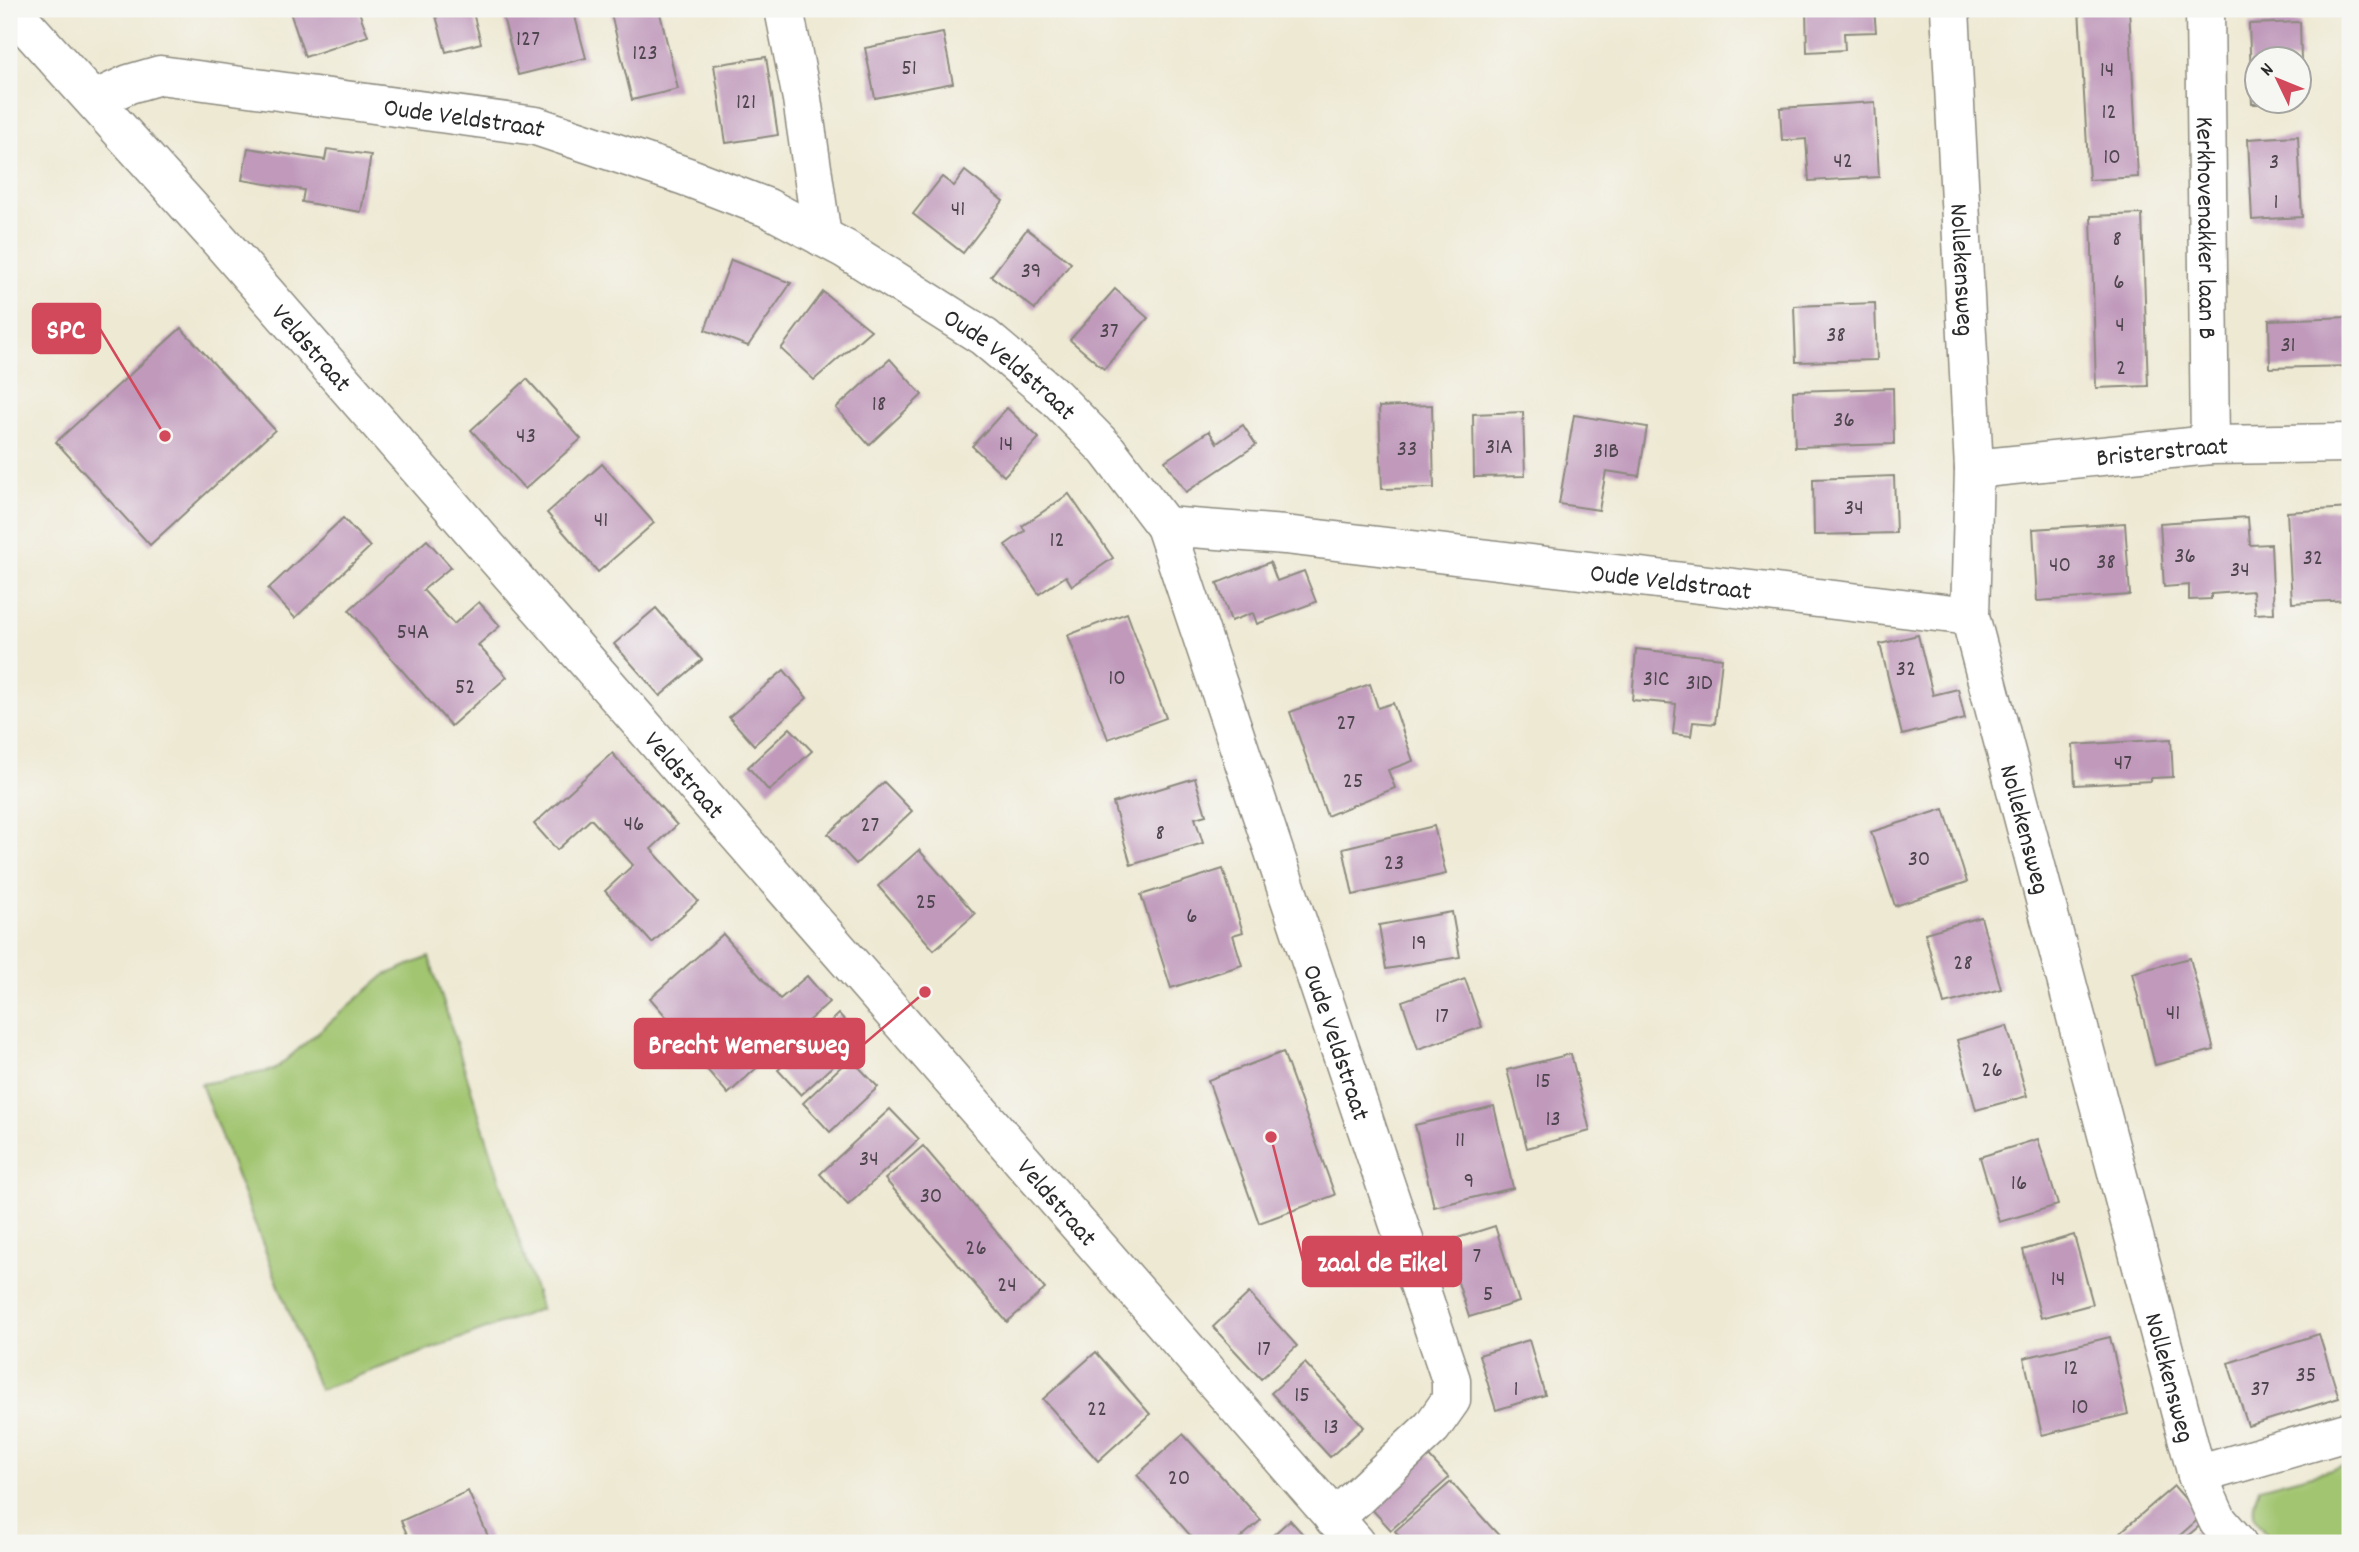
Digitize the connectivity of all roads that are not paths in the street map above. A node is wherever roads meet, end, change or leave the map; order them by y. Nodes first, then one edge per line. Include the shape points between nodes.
1 (11, 9) edge
2 (784, 9) edge
3 (1950, 9) edge
4 (2205, 9) edge
5 (94, 100) junction
6 (822, 237) junction
7 (2350, 443) edge
8 (2210, 445) junction
9 (1974, 469) junction
10 (1165, 526) junction
11 (1970, 616) junction
12 (2350, 1431) edge
13 (2197, 1475) junction
14 (1345, 1531) edge
15 (2237, 1543) edge

1 - 5 street, Veldstraat
2 - 6 street
3 - 9 street, Nollekensweg
4 - 8 street, Kerkhovenakker laan B
5 - 6 street, Oude Veldstraat via 160,75 537,126 768,208
5 - 14 street, Veldstraat
6 - 10 street, Oude Veldstraat via 994,345 1107,450
7 - 8 street, Bristerstraat
8 - 9 street, Bristerstraat
9 - 11 street, Nollekensweg
10 - 11 street, Oude Veldstraat via 1285,535
10 - 14 street, Oude Veldstraat via 1451,1380 1451,1400
11 - 13 street, Nollekensweg
12 - 13 street, Nollekensweg
13 - 15 street via 2218,1521

